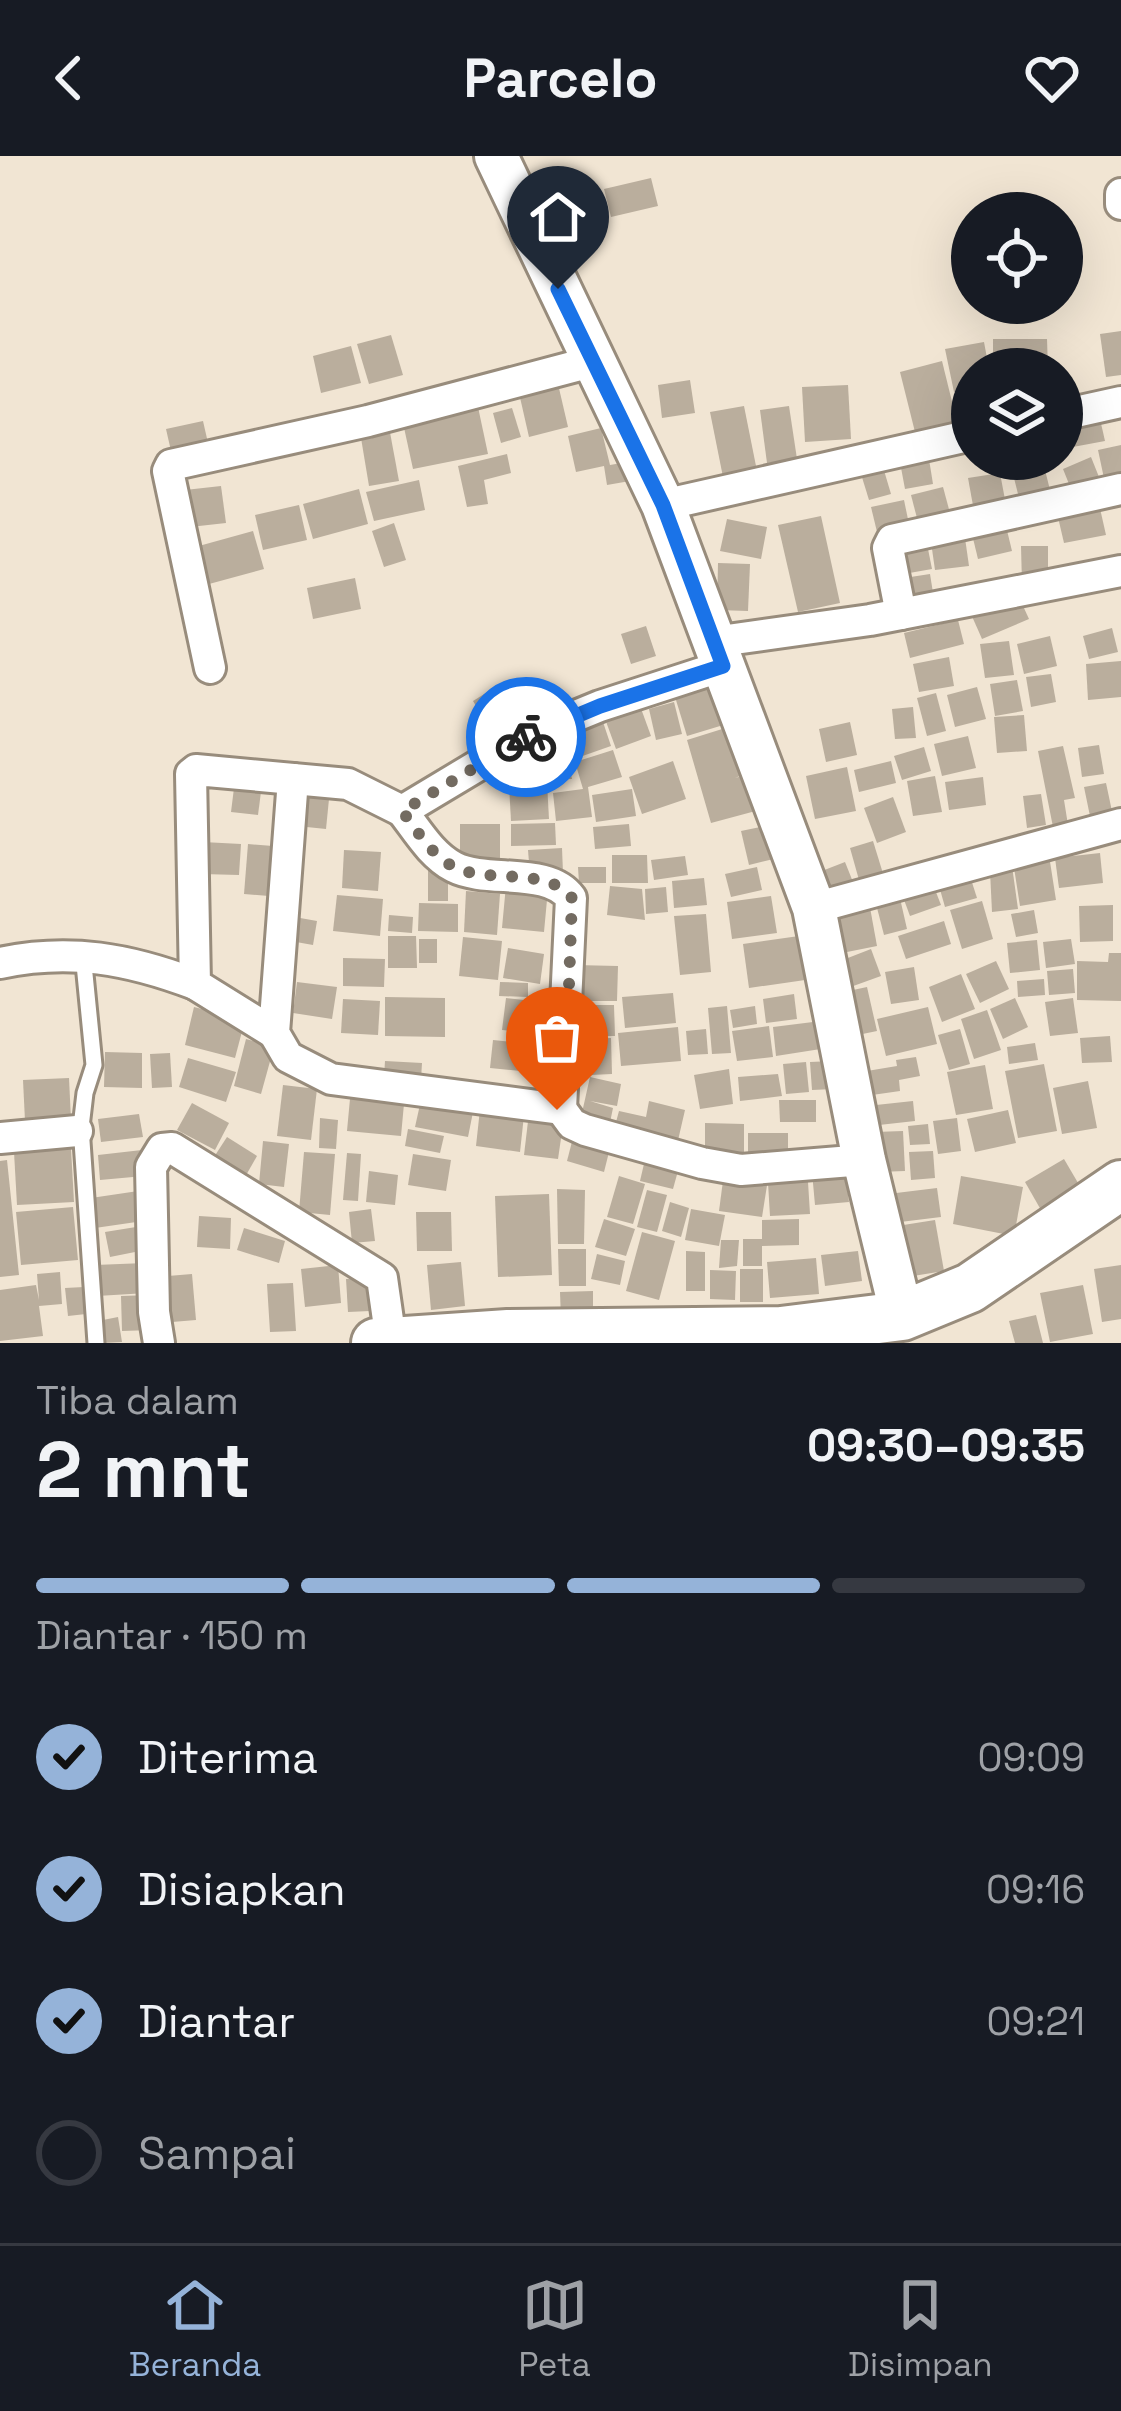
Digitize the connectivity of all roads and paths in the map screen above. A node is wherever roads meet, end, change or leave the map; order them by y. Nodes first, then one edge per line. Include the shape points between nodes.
1 (496, 156) edge
2 (1121, 194) edge
3 (1121, 204) edge
4 (595, 361) junction
5 (1121, 402) edge
6 (1083, 410) edge
7 (951, 440) edge
8 (1121, 489) edge
9 (694, 497) junction
10 (1121, 572) edge
11 (901, 614) junction
12 (718, 654) junction
13 (210, 668) dead end
14 (293, 779) junction
15 (402, 811) junction
16 (1121, 824) edge
17 (814, 908) junction
18 (83, 954) junction
19 (0, 963) edge
20 (195, 984) junction
21 (274, 1033) junction
22 (561, 1109) junction
23 (77, 1131) dead end
24 (0, 1138) edge
25 (864, 1160) junction
26 (1121, 1185) edge
27 (919, 1322) edge
28 (384, 1342) edge
29 (96, 1343) edge
30 (159, 1343) edge

1 - 4 street
2 - 3 street
4 - 9 street
4 - 13 street via 171,465
5 - 6 street
7 - 9 street
8 - 11 street via 892,539
9 - 12 street via 689,579
10 - 11 street
11 - 12 street
12 - 15 street via 527,736
12 - 17 street
14 - 15 street via 360,788
14 - 20 street via 191,774
14 - 21 street
15 - 22 street via 452,866 555,885 572,898
16 - 17 street
17 - 25 street
18 - 19 street
18 - 20 street
18 - 29 lane via 94,1065 81,1127
20 - 21 street
21 - 22 street via 288,1057 331,1079
22 - 25 street via 585,1130 741,1170
23 - 24 street
25 - 27 street
26 - 27 main road
27 - 28 main road
28 - 30 street via 382,1278 172,1148 151,1167

